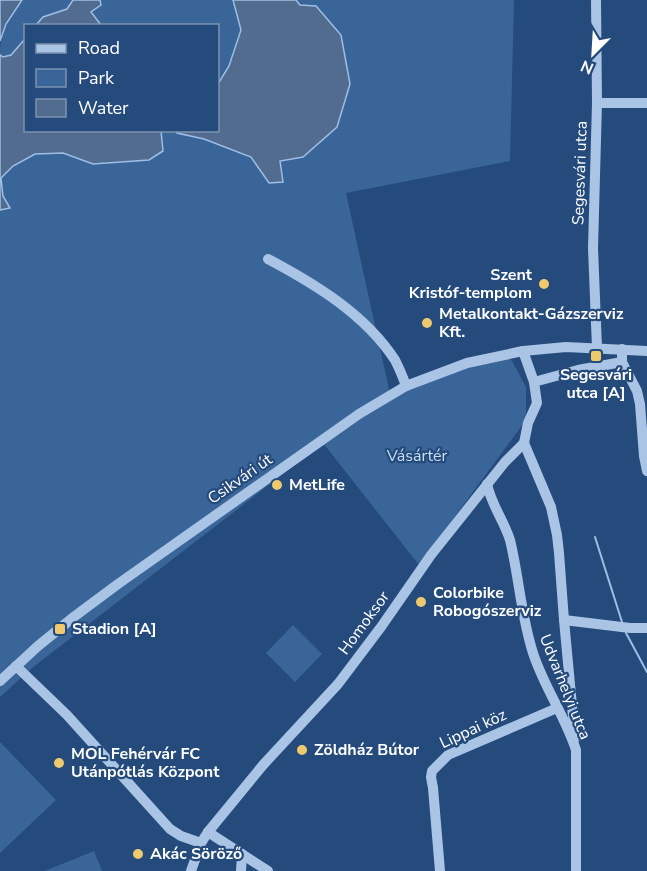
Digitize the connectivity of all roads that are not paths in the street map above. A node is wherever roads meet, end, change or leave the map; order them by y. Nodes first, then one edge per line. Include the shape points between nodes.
1 (596, 0) edge
2 (597, 103) junction
3 (647, 103) edge
4 (268, 259) dead end
5 (597, 348) junction
6 (622, 349) junction
7 (523, 351) junction
8 (647, 351) edge
9 (622, 362) junction
10 (534, 382) junction
11 (406, 386) junction
12 (524, 443) junction
13 (647, 471) edge
14 (488, 484) junction
15 (564, 620) junction
16 (647, 628) edge
17 (16, 666) junction
18 (0, 681) edge
19 (556, 708) junction
20 (576, 750) junction
21 (208, 832) junction
22 (201, 843) junction
23 (242, 854) junction
24 (191, 871) edge
25 (241, 871) edge
26 (268, 871) edge
27 (440, 871) edge
28 (576, 871) edge

1 - 2 street, Segesvári utca
2 - 3 street
2 - 5 street, Segesvári utca via 593,248
4 - 11 street via 317,287 365,324 396,362
5 - 6 street, Csikvári út
5 - 7 street, Csikvári út
6 - 8 street, Csikvári út
6 - 9 street
7 - 10 street, Homoksor
7 - 11 street, Csikvári út via 467,363
9 - 10 street
9 - 13 street via 640,404
10 - 12 street, Homoksor via 537,403
11 - 17 street, Csikvári út via 359,414 137,570
12 - 14 street, Homoksor
12 - 15 street via 551,507
14 - 19 street, Udvarhelyi utca via 509,536 531,645
14 - 21 street, Homoksor via 338,684
15 - 16 street
15 - 20 street
17 - 18 street, Csikvári út
17 - 22 street via 67,715 170,829
19 - 20 street, Udvarhelyi utca
19 - 27 street, Lippai köz via 448,755 432,771
20 - 28 street, Udvarhelyi utca
21 - 22 street, Homoksor
21 - 23 street
22 - 24 street, Homoksor
23 - 25 street
23 - 26 street

